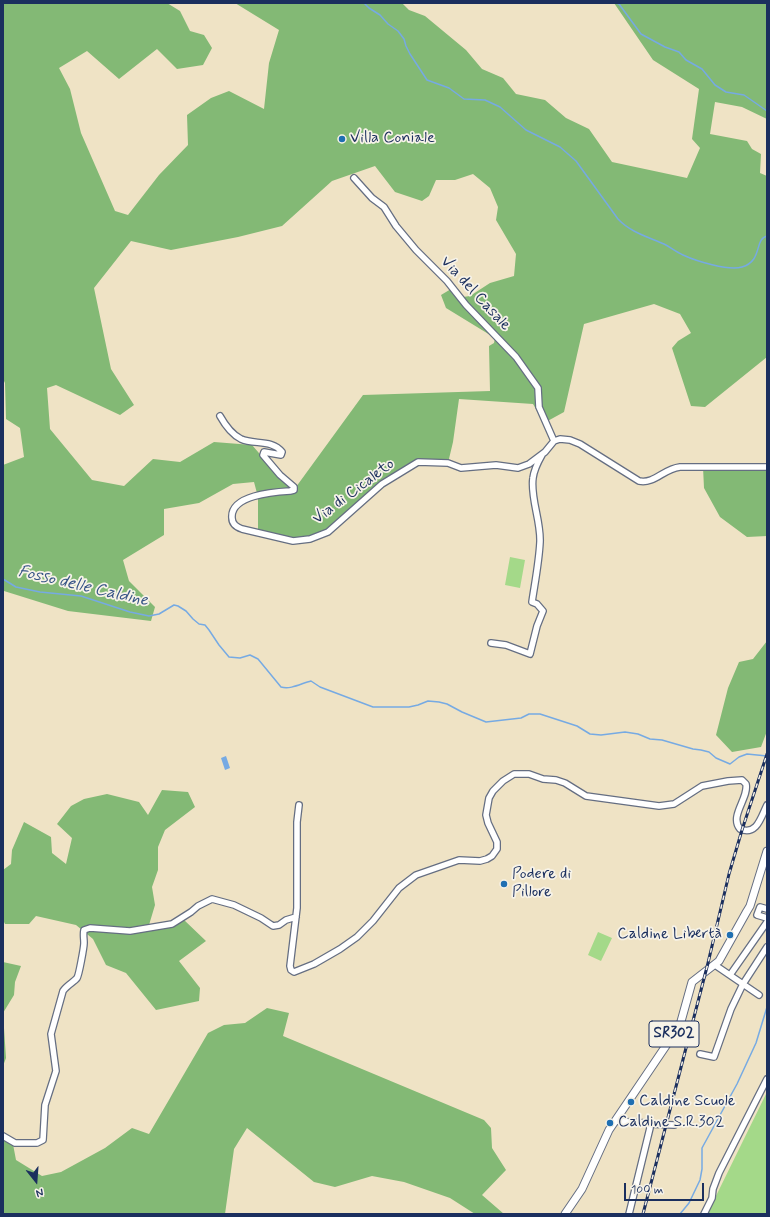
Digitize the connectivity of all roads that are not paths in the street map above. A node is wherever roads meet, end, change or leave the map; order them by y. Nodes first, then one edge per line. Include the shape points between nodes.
1 (354, 178) dead end
2 (220, 416) dead end
3 (554, 441) junction
4 (544, 452) junction
5 (767, 467) edge
6 (491, 643) dead end
7 (299, 805) dead end
8 (767, 805) edge
9 (767, 851) edge
10 (767, 909) edge
11 (296, 917) junction
12 (767, 918) edge
13 (767, 922) edge
14 (767, 947) edge
15 (715, 965) junction
16 (730, 975) junction
17 (742, 984) junction
18 (759, 995) dead end
19 (700, 1054) dead end
20 (767, 1079) edge
21 (615, 1121) junction
22 (649, 1124) junction
23 (674, 1125) dead end
24 (3, 1136) edge
25 (565, 1214) edge
26 (628, 1214) edge
27 (704, 1214) edge

1 - 3 street, Via del Casale via 384,207 416,250 516,356 538,388 539,407
2 - 4 street, Via di Cicaleto via 225,425 242,440 266,443 281,450 281,455 264,452 262,455 294,486 294,490 260,495 240,502 234,508 233,522 242,529 294,541 310,539 328,532 382,484 418,462 448,463 461,468 496,465 518,468 529,464
3 - 4 street, Via di Cicaleto
3 - 5 street via 570,440 580,444 639,481 645,482 672,468 680,467
4 - 6 street via 532,478 540,528 532,602 543,611 530,654 506,645
7 - 11 street
8 - 11 street via 758,824 748,831 740,829 737,825 746,788 742,780 699,787 674,804 659,806 586,796 556,780 529,774 514,774 502,781 489,798 486,815 497,842 497,849 492,856 480,861 459,860 416,875 399,888 373,921 352,940 314,964 294,972 290,966
9 - 15 main road, SR302 via 750,906
10 - 12 street via 760,907 757,915
11 - 24 street via 273,926 234,905 212,899 172,924 130,931 90,928 84,930 83,952 77,978 63,991 51,1034 56,1071 45,1106 43,1140 37,1143 15,1143
13 - 16 street
14 - 17 street
15 - 16 street
15 - 21 main road, SR302 via 692,982 680,1025
16 - 17 street
17 - 18 street
17 - 19 street via 714,1057
20 - 27 street via 719,1173 712,1198
21 - 22 street
21 - 25 main road, SR302 via 582,1189
22 - 23 street
22 - 26 street

